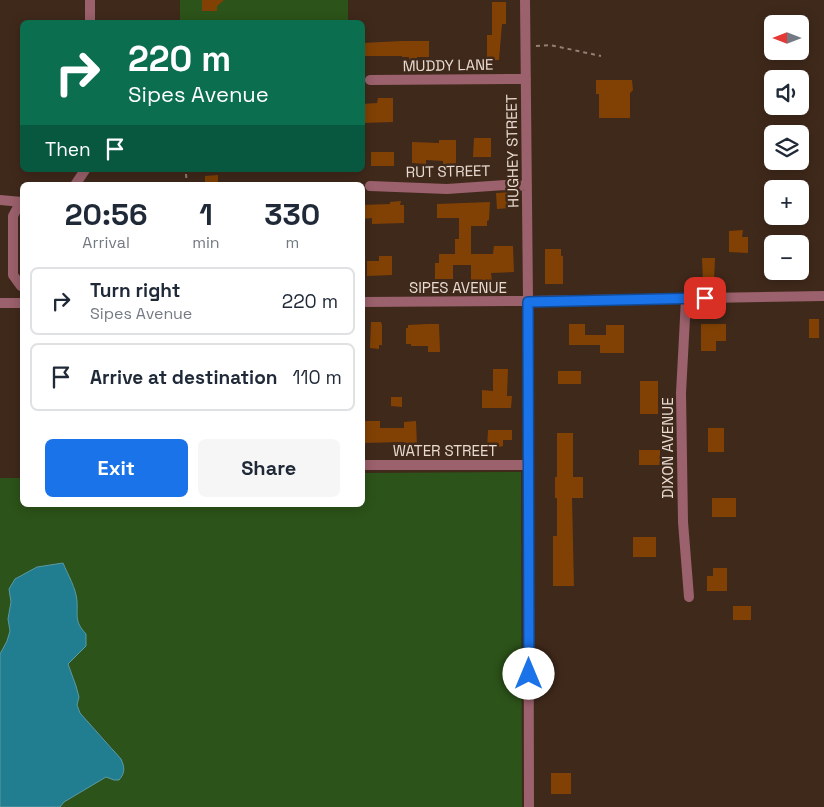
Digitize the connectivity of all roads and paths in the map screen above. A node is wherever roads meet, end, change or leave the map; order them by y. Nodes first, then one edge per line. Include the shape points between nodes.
1 (90, 0) edge
2 (526, 0) edge
3 (90, 20) edge
4 (526, 47) junction
5 (601, 56) dead end
6 (526, 79) junction
7 (370, 80) dead end
8 (186, 174) dead end
9 (187, 182) edge
10 (370, 186) dead end
11 (527, 186) junction
12 (0, 200) edge
13 (20, 204) edge
14 (20, 207) edge
15 (18, 252) edge
16 (20, 283) edge
17 (824, 296) edge
18 (686, 299) junction
19 (365, 302) edge
20 (528, 302) junction
21 (0, 303) edge
22 (20, 303) edge
23 (365, 464) edge
24 (528, 465) junction
25 (689, 597) dead end
26 (529, 807) edge

1 - 3 street
2 - 4 street, HUGHEY STREET
4 - 5 path via 550,45
4 - 6 street, HUGHEY STREET
6 - 7 street, MUDDY LANE
6 - 11 street, HUGHEY STREET
8 - 9 path
10 - 11 street, RUT STREET via 447,189
11 - 20 street, HUGHEY STREET
12 - 13 street
14 - 15 street via 13,216
15 - 16 street via 13,275
17 - 18 street, SIPES AVENUE
18 - 20 street, SIPES AVENUE
18 - 25 street, DIXON AVENUE via 682,393 683,522
19 - 20 street, SIPES AVENUE
20 - 24 street, HUGHEY STREET
21 - 22 street
23 - 24 street, WATER STREET
24 - 26 street, HUGHEY STREET

